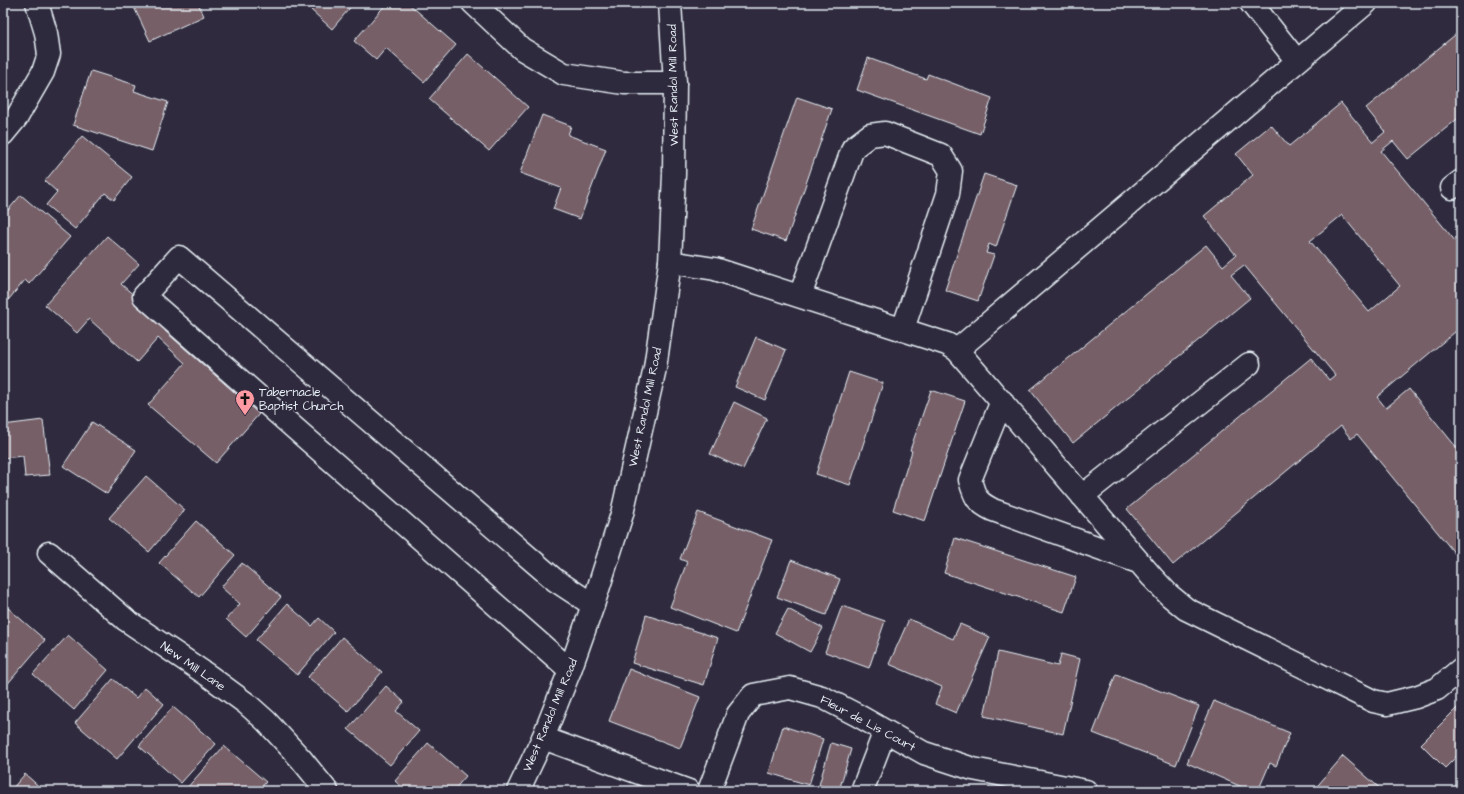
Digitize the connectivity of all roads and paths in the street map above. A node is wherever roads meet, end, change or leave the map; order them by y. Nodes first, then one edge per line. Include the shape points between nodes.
1 (37, 3) edge
2 (473, 3) edge
3 (670, 3) edge
4 (1251, 3) edge
5 (1366, 3) edge
6 (1297, 61) junction
7 (675, 82) junction
8 (3, 134) edge
9 (670, 262) junction
10 (800, 296) junction
11 (902, 329) junction
12 (957, 350) junction
13 (1249, 364) dead end
14 (1002, 401) junction
15 (1082, 496) junction
16 (49, 553) dead end
17 (1140, 563) junction
18 (593, 604) junction
19 (1461, 669) edge
20 (570, 670) junction
21 (884, 731) junction
22 (543, 738) junction
23 (327, 791) edge
24 (518, 791) edge
25 (689, 791) edge
26 (709, 791) edge
27 (862, 791) edge
28 (1086, 791) edge

1 - 8 street via 49,54 43,72 21,110
2 - 7 street via 522,49 564,74 624,83
3 - 7 street, West Randol Mill Road
4 - 6 street
5 - 6 street
6 - 12 street
7 - 9 street, West Randol Mill Road
9 - 10 street via 715,269
9 - 18 street, West Randol Mill Road via 653,376 622,514
10 - 11 street
10 - 11 street via 853,148 870,135 885,133 942,155 951,172 948,194
11 - 12 street via 947,344
12 - 14 street
13 - 15 street
14 - 15 street
14 - 17 street via 970,480 981,504
15 - 17 street
16 - 23 street, New Mill Lane via 126,620 247,704 301,759
17 - 19 street via 1169,595 1186,609 1373,701 1387,704 1416,698 1437,689
18 - 20 street, West Randol Mill Road
18 - 20 street via 555,580 179,257 144,296
20 - 22 street, West Randol Mill Road
21 - 26 street, Fleur de Lis Court via 822,697 790,688 753,695 738,714
21 - 27 street
21 - 28 street, Fleur de Lis Court via 924,753 973,769
22 - 24 street, West Randol Mill Road
22 - 25 street

